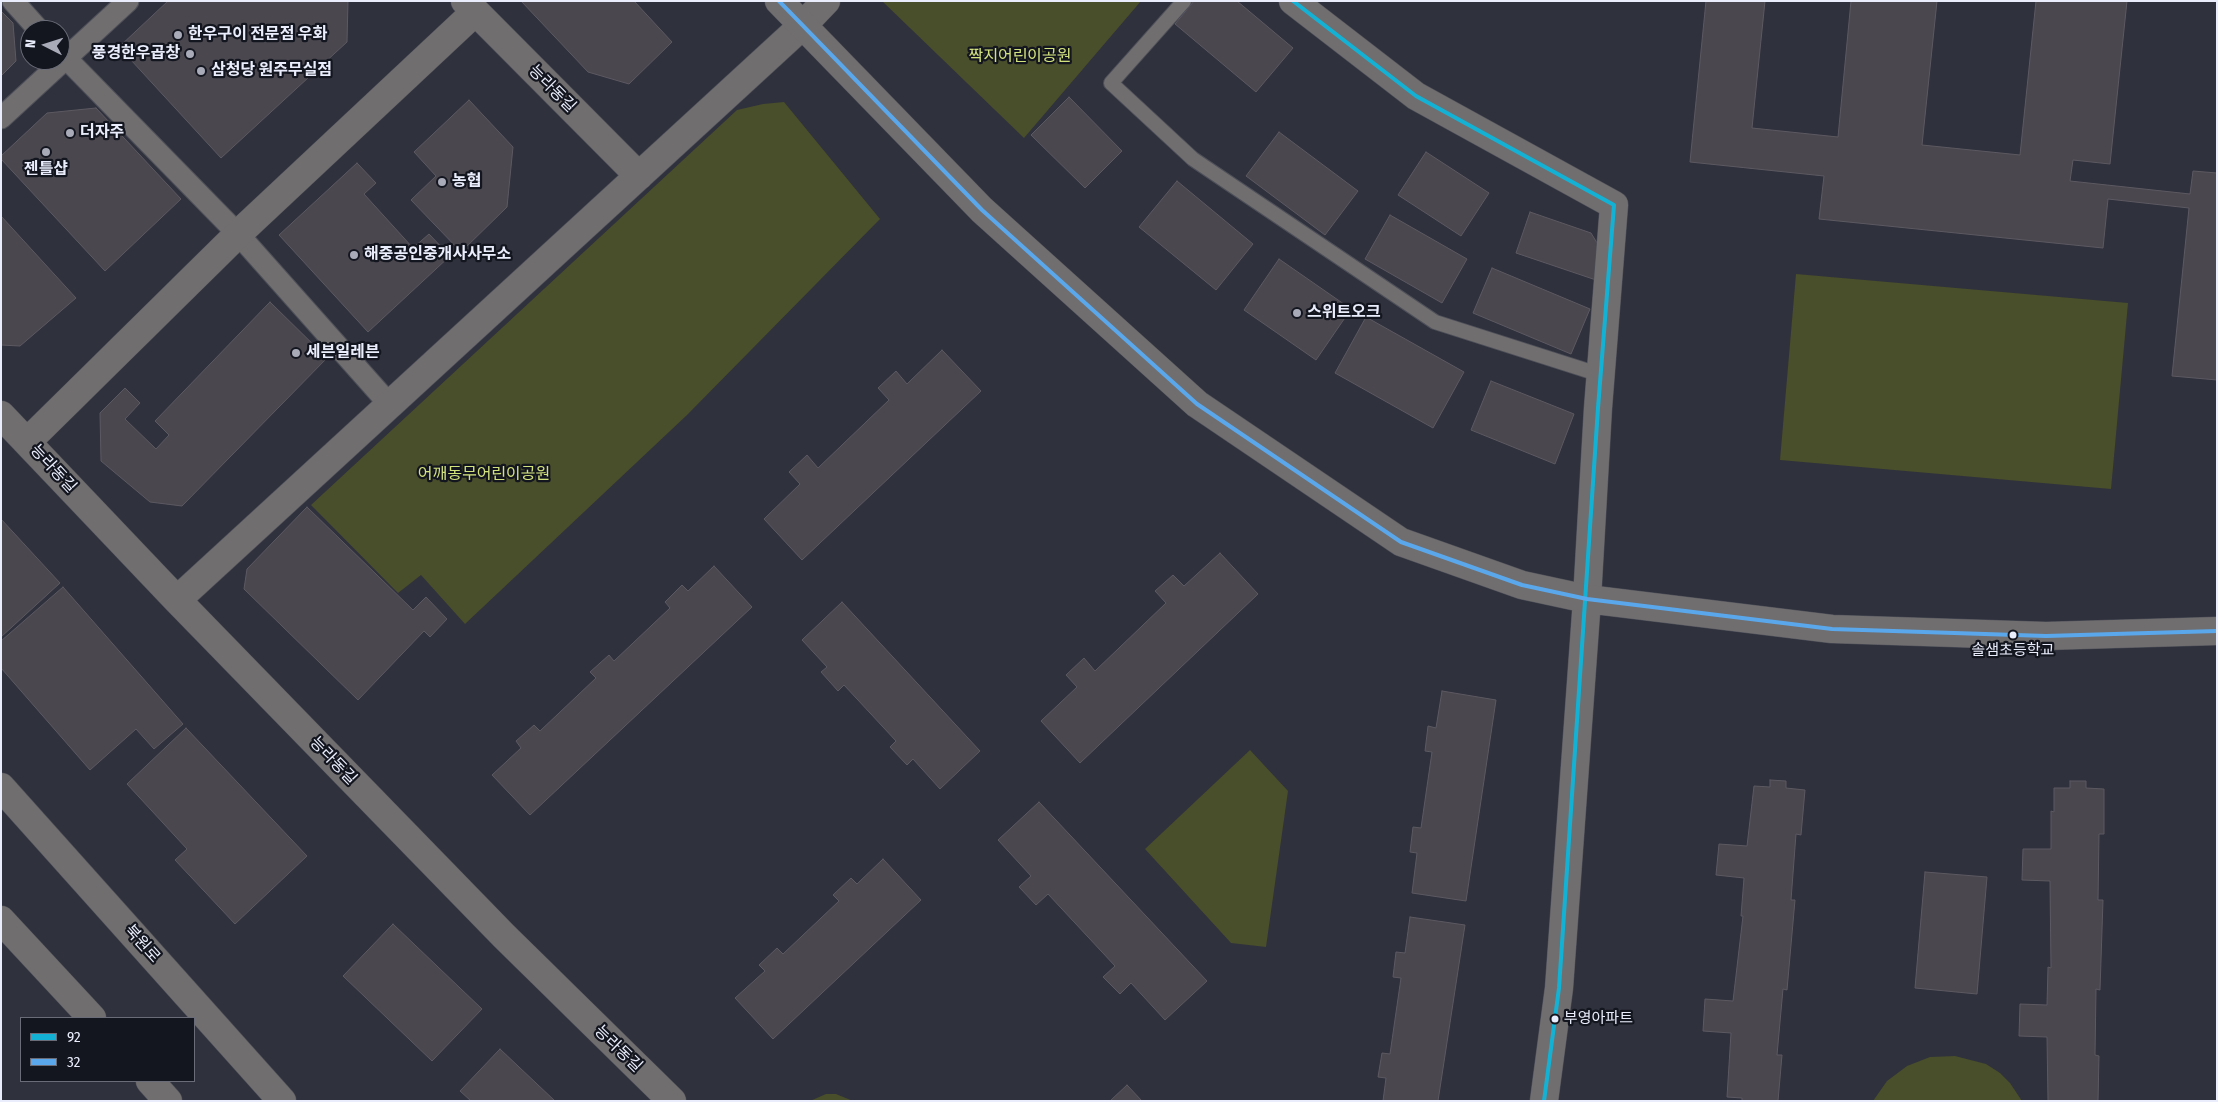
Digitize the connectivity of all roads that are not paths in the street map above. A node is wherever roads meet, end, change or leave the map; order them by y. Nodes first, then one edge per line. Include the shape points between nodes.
1 (13, 1) edge
2 (128, 1) edge
3 (780, 1) edge
4 (826, 1) edge
5 (1184, 1) edge
6 (1293, 1) edge
7 (470, 7) edge
8 (31, 20) edge
9 (802, 26) junction
10 (70, 50) edge
11 (70, 63) edge
12 (49, 70) edge
13 (1, 118) edge
14 (639, 176) junction
15 (238, 234) junction
16 (1601, 375) junction
17 (390, 405) junction
18 (1, 414) edge
19 (27, 442) junction
20 (1587, 599) junction
21 (177, 600) junction
22 (2217, 631) edge
23 (1, 787) edge
24 (1, 920) edge
25 (91, 1017) edge
26 (151, 1082) edge
27 (168, 1101) edge
28 (282, 1101) edge
29 (672, 1101) edge
30 (1544, 1101) edge

1 - 8 street
2 - 10 street
3 - 9 street
4 - 9 street
5 - 16 lane via 1111,83 1193,159 1435,322
6 - 16 street via 1416,96 1614,205
7 - 14 street, 능라동길
7 - 15 street
9 - 14 street
9 - 20 street via 982,210 1196,404 1401,542 1522,585
11 - 15 street
12 - 13 street
14 - 17 street
15 - 17 street
15 - 19 street
16 - 20 street
17 - 21 street
18 - 19 street, 능라동길
19 - 21 street, 능라동길
20 - 22 street via 1832,629 2046,636
20 - 30 street via 1559,988
21 - 29 street, 능라동길 via 504,936
23 - 28 street, 북원로
24 - 25 street
26 - 27 street

